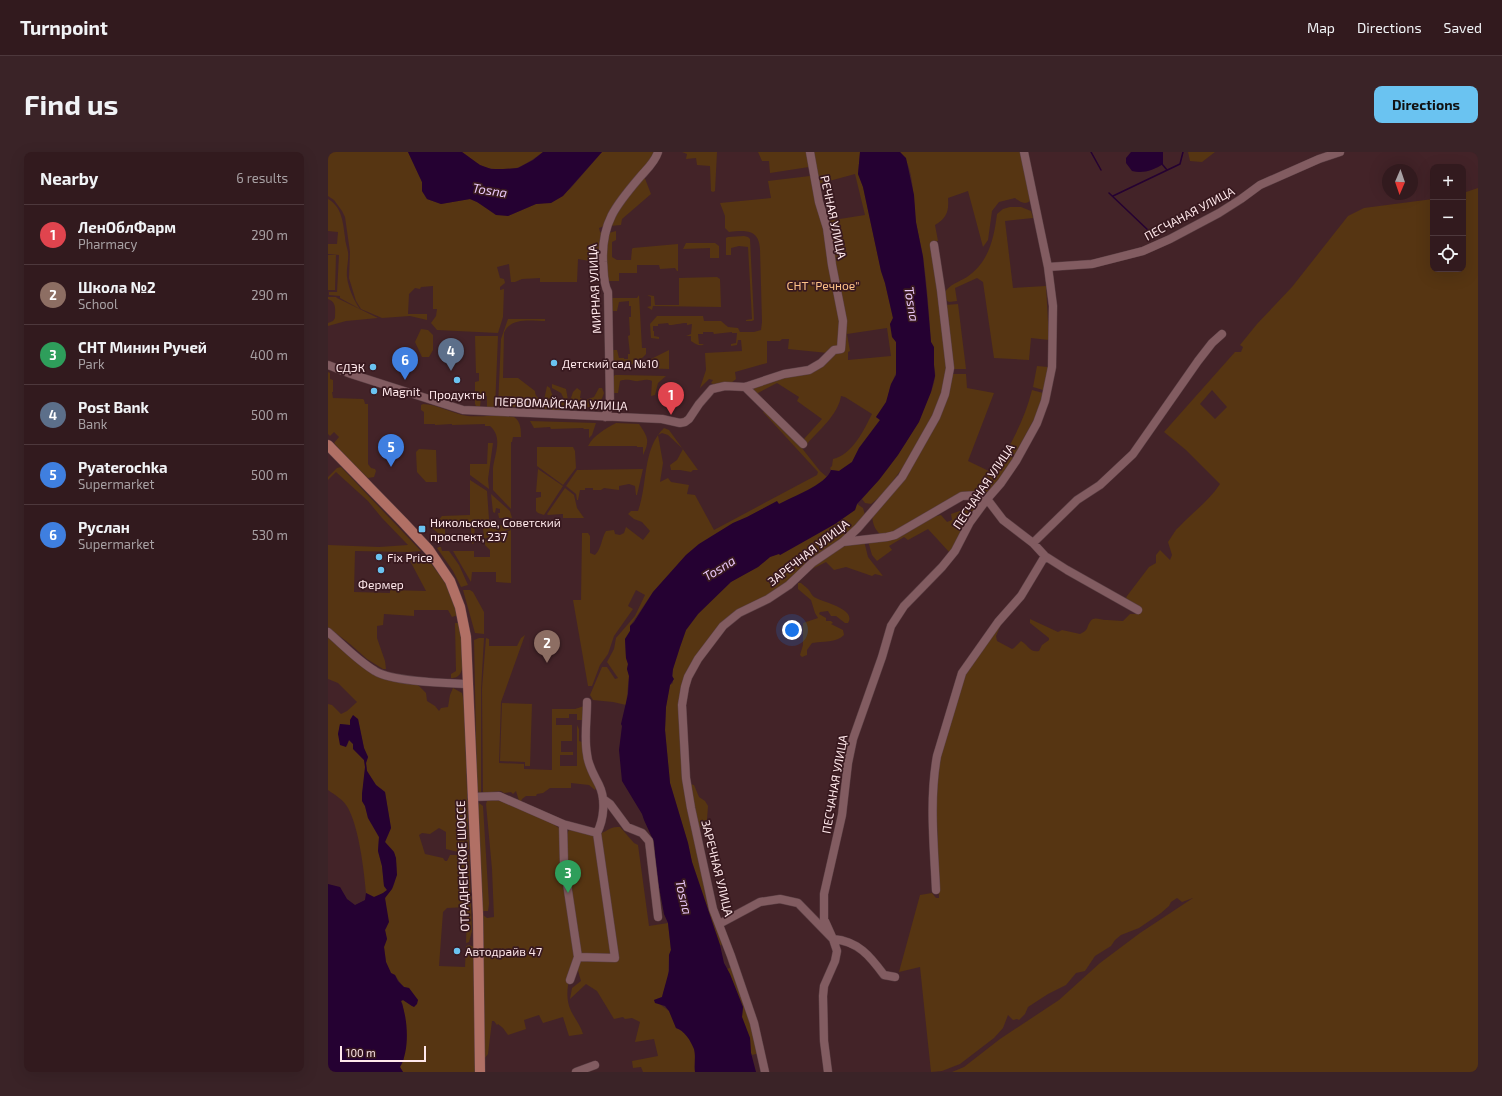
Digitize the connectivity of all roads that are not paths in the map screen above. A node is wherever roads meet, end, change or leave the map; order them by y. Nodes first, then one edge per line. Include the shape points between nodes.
1 (658, 152) edge
2 (810, 152) edge
3 (1024, 152) edge
4 (1340, 152) edge
5 (934, 245) dead end
6 (1048, 267) junction
7 (1222, 334) dead end
8 (328, 365) edge
9 (745, 387) junction
10 (605, 416) junction
11 (803, 444) dead end
12 (328, 446) edge
13 (987, 499) junction
14 (843, 542) junction
15 (1033, 543) junction
16 (1045, 556) junction
17 (1138, 610) dead end
18 (328, 632) edge
19 (468, 684) junction
20 (587, 702) dead end
21 (472, 797) junction
22 (603, 799) junction
23 (563, 824) junction
24 (597, 833) junction
25 (936, 890) dead end
26 (658, 917) dead end
27 (719, 924) junction
28 (833, 939) junction
29 (578, 957) junction
30 (895, 977) dead end
31 (570, 980) dead end
32 (595, 1065) dead end
33 (587, 1071) edge
34 (480, 1072) edge
35 (576, 1072) edge
36 (765, 1072) edge
37 (828, 1072) edge

1 - 10 street, МИРНАЯ УЛИЦА via 653,164 619,204 608,222 604,236 605,286 608,292 610,405
2 - 9 street, РЕЧНАЯ УЛИЦА via 819,202 827,228 843,321 841,349 834,350 814,368 784,374
3 - 6 street
4 - 6 street, ПЕСЧАНАЯ УЛИЦА via 1260,184 1218,213 1143,251 1092,264
5 - 14 street, ЗАРЕЧНАЯ УЛИЦА via 950,374 943,400 902,477
6 - 13 street, ПЕСЧАНАЯ УЛИЦА via 1053,330 1052,367 1045,401 1037,423 1016,461
7 - 15 street via 1198,361 1133,454 1100,485 1077,500
8 - 10 street, ПЕРВОМАЙСКАЯ УЛИЦА via 463,410
9 - 10 street, ПЕРВОМАЙСКАЯ УЛИЦА via 725,386 712,389 689,419 680,423 662,419
9 - 11 street
12 - 19 main road, ОТРАДНЕНСКОЕ ШОССЕ via 408,526 447,575 458,599 463,619
13 - 14 street via 979,494 962,496 895,535
13 - 15 street via 1003,520
13 - 28 street, ПЕСЧАНАЯ УЛИЦА via 970,522 955,551 904,606 891,626 853,739 848,763 842,815 824,894 824,919
14 - 27 street, ЗАРЕЧНАЯ УЛИЦА via 812,563 768,599 739,613 723,626 688,676 682,705 686,778 713,909
15 - 16 street
16 - 17 street
16 - 25 street via 1022,596 998,622 962,673 935,769
18 - 19 street via 376,672 412,680
19 - 21 main road, ОТРАДНЕНСКОЕ ШОССЕ
20 - 22 street via 586,753
21 - 23 street via 499,796
21 - 34 main road, ОТРАДНЕНСКОЕ ШОССЕ via 478,914
22 - 24 street via 602,821
22 - 26 street via 610,804 626,827 642,833 649,841
23 - 24 street
23 - 29 street via 564,864
24 - 29 street via 616,958
27 - 28 street via 760,902 780,899 798,902
27 - 36 street, ЗАРЕЧНАЯ УЛИЦА via 754,1023
28 - 30 street via 844,940 864,950 884,975
28 - 37 street, ПЕСЧАНАЯ УЛИЦА via 836,961 824,986 823,996
29 - 31 street
32 - 33 street
33 - 35 street

